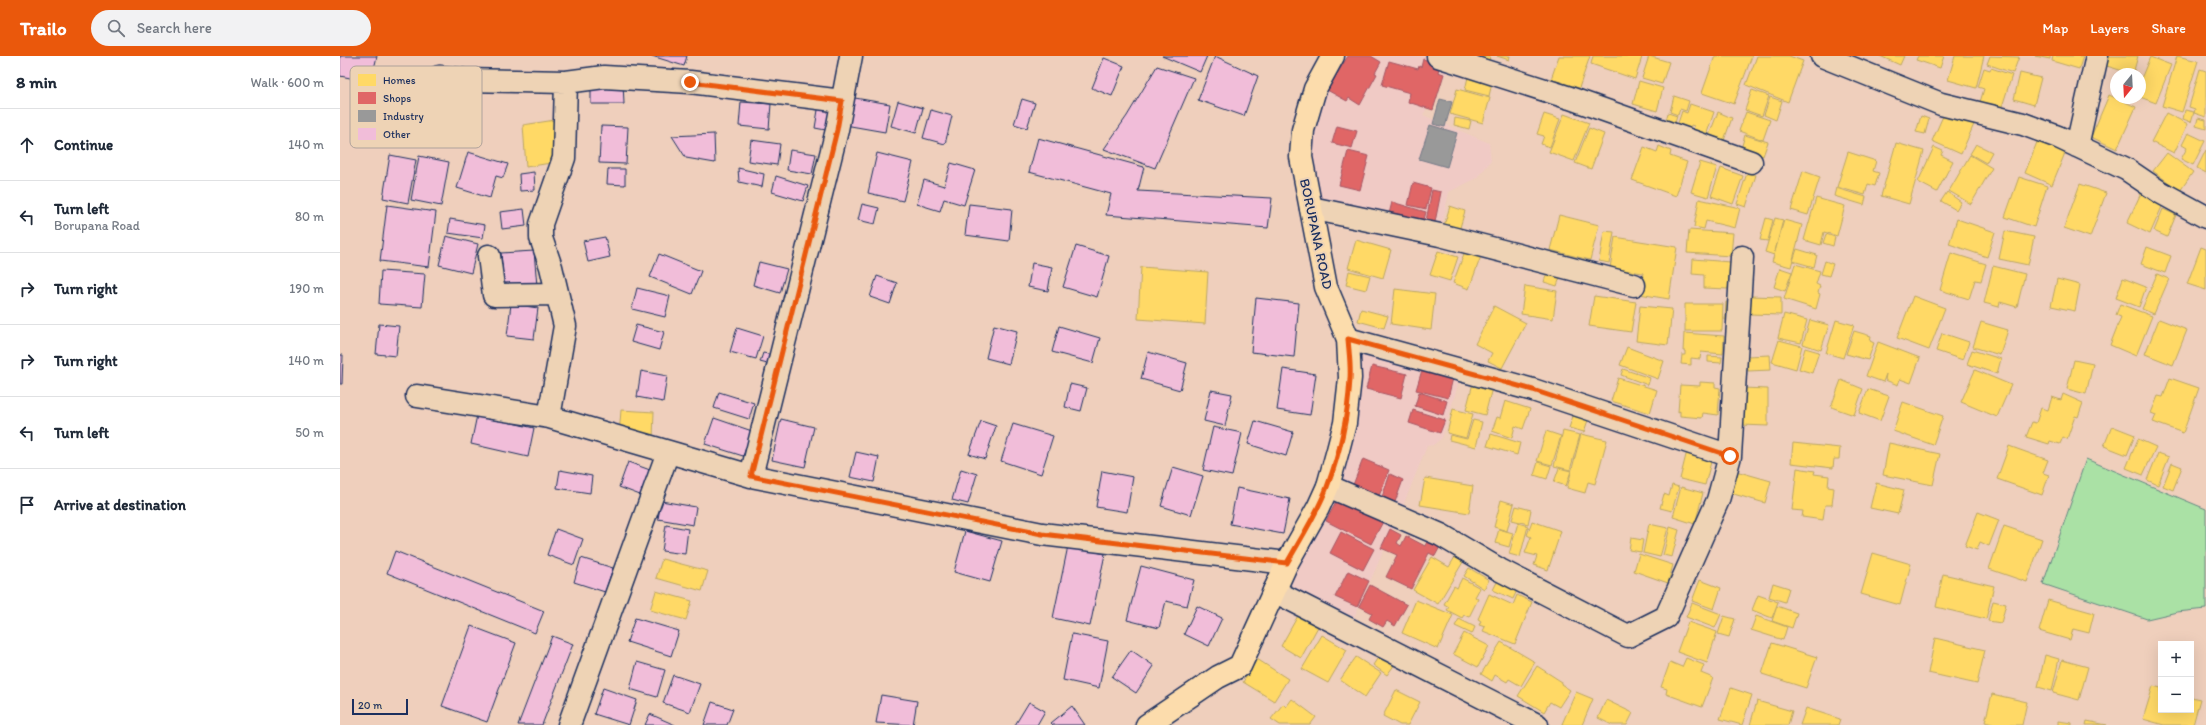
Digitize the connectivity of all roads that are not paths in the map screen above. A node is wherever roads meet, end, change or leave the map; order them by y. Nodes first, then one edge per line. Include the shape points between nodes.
1 (851, 56) edge
2 (1333, 56) edge
3 (1438, 56) edge
4 (1822, 56) edge
5 (2097, 56) edge
6 (482, 80) edge
7 (566, 82) junction
8 (842, 101) junction
9 (2077, 146) junction
10 (1751, 162) dead end
11 (1311, 208) junction
12 (2206, 217) edge
13 (489, 256) dead end
14 (1742, 257) dead end
15 (1634, 285) dead end
16 (557, 294) junction
17 (1348, 339) junction
18 (417, 396) dead end
19 (549, 417) junction
20 (668, 452) junction
21 (1730, 456) junction
22 (751, 476) junction
23 (1328, 486) junction
24 (1287, 563) junction
25 (1274, 591) junction
26 (569, 725) edge
27 (1147, 725) edge
28 (1537, 725) edge

1 - 8 street
2 - 11 main road, BORUPANA ROAD via 1315,89 1303,130 1301,157
3 - 10 street via 1570,98
4 - 9 street via 1941,104 2023,124
5 - 9 street
6 - 7 street
7 - 8 street via 604,77 690,82
7 - 16 street via 564,158 542,224 542,238
8 - 22 street
9 - 12 street via 2126,169 2160,192
11 - 15 street via 1440,235
11 - 17 main road, BORUPANA ROAD via 1326,287
13 - 16 street via 494,295
14 - 21 street
16 - 19 street via 565,326
17 - 21 street via 1533,390
17 - 23 main road, BORUPANA ROAD via 1350,378 1345,423
18 - 19 street
19 - 20 street
20 - 22 street
20 - 26 street
21 - 23 street via 1718,500 1666,617 1628,636 1500,570 1441,535
22 - 24 street via 1042,534
23 - 24 main road, BORUPANA ROAD
24 - 25 main road, BORUPANA ROAD
25 - 27 main road, BORUPANA ROAD via 1240,666 1218,677
25 - 28 street

